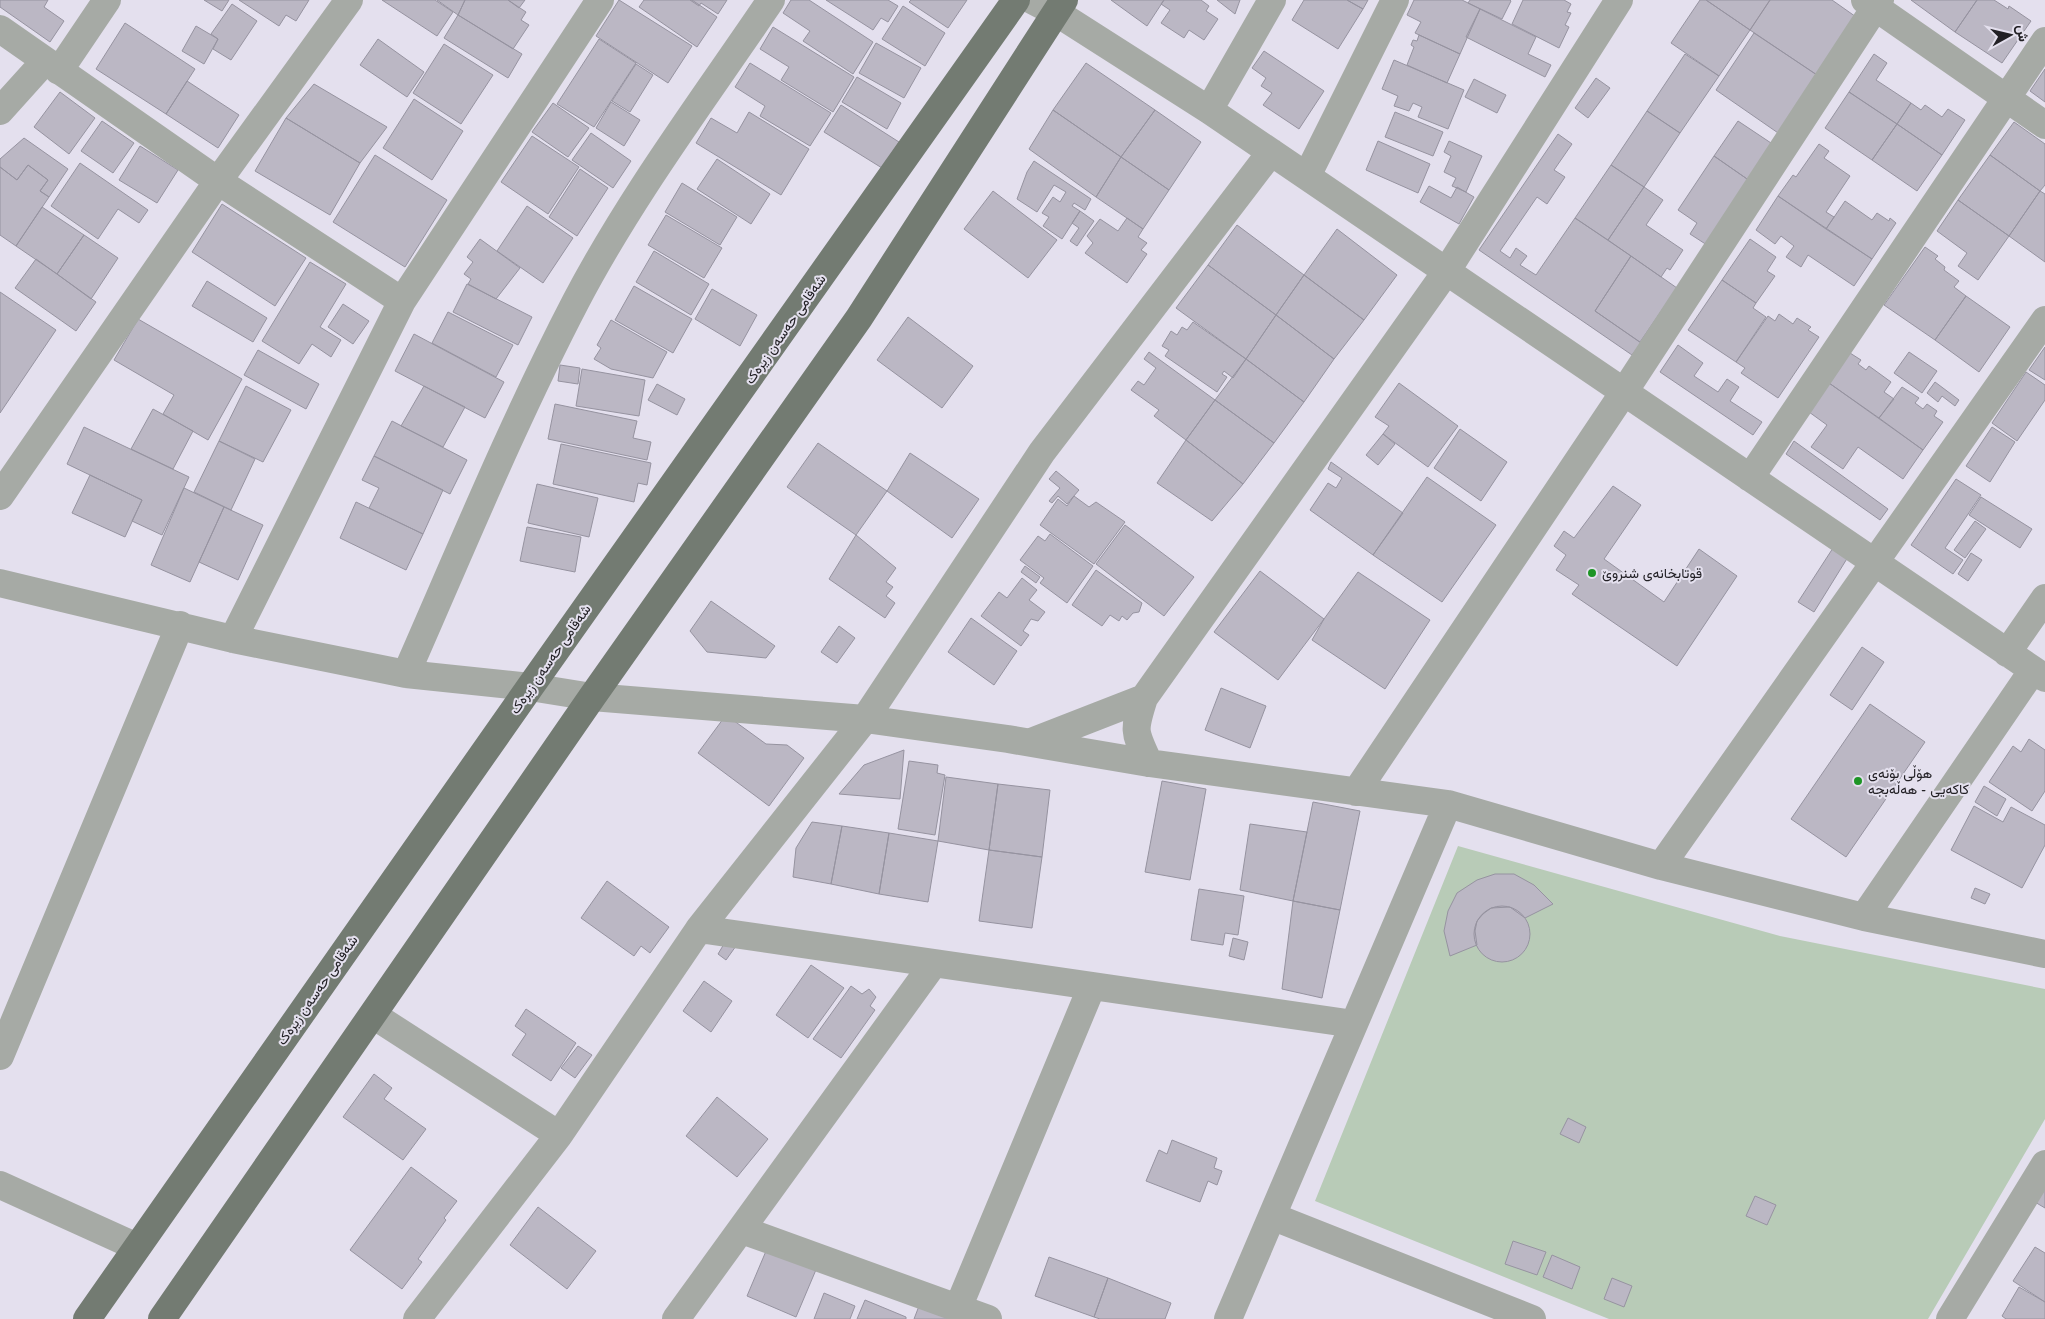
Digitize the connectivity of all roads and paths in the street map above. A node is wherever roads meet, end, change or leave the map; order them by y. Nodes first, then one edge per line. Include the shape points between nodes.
1 (107, 0) edge
2 (349, 0) edge
3 (600, 0) edge
4 (771, 0) edge
5 (1016, 0) edge
6 (1032, 0) edge
7 (1272, 0) edge
8 (1395, 0) edge
9 (1619, 0) edge
10 (1873, 3) edge
11 (1060, 6) edge
12 (0, 29) edge
13 (2045, 41) edge
14 (52, 66) junction
15 (2006, 97) junction
16 (1209, 110) junction
17 (0, 111) edge
18 (2045, 125) edge
19 (1271, 152) junction
20 (1307, 176) junction
21 (218, 181) junction
22 (1446, 272) junction
23 (402, 301) junction
24 (2045, 320) edge
25 (1624, 392) junction
26 (1750, 478) junction
27 (0, 496) edge
28 (1874, 562) junction
29 (0, 583) edge
30 (2045, 598) edge
31 (180, 625) junction
32 (233, 639) junction
33 (2007, 653) junction
34 (406, 674) junction
35 (2039, 674) edge
36 (530, 687) junction
37 (592, 697) junction
38 (1144, 698) junction
39 (865, 719) junction
40 (1031, 743) junction
41 (1149, 762) junction
42 (1356, 792) junction
43 (1448, 804) junction
44 (1661, 866) junction
45 (1864, 917) junction
46 (699, 929) junction
47 (2045, 954) edge
48 (934, 963) junction
49 (1092, 986) junction
50 (373, 1015) junction
51 (1354, 1024) junction
52 (0, 1056) edge
53 (559, 1134) junction
54 (2045, 1164) edge
55 (0, 1185) edge
56 (1274, 1217) junction
57 (742, 1230) junction
58 (138, 1247) junction
59 (958, 1308) junction
60 (87, 1319) edge
61 (162, 1319) edge
62 (417, 1319) edge
63 (676, 1319) edge
64 (988, 1319) edge
65 (1228, 1319) edge
66 (1532, 1319) edge
67 (1950, 1319) edge

1 - 14 street
2 - 21 street
3 - 23 street
4 - 34 street via 619,225 576,301 505,449
5 - 36 main road, شەقامی حەسەن زیرەک
6 - 11 street
7 - 16 street
8 - 20 street
9 - 22 street
10 - 15 street
10 - 25 street
11 - 16 street
11 - 37 main road via 859,318
12 - 14 street
13 - 15 street
14 - 17 street
14 - 21 street
15 - 18 street
15 - 26 street
16 - 19 street
19 - 20 street
19 - 39 street via 1042,452
20 - 22 street
21 - 23 street
21 - 27 street
22 - 25 street
22 - 38 street
23 - 32 street
24 - 28 street
25 - 26 street
25 - 42 street
26 - 28 street
28 - 33 street
28 - 44 street
29 - 31 street
30 - 33 street
31 - 32 street
31 - 52 street
32 - 34 street
33 - 35 street
34 - 36 street
35 - 45 street
36 - 37 street
36 - 58 main road, شەقامی حەسەن زیرەک
37 - 39 street
37 - 50 main road
38 - 40 street
38 - 41 street via 1135,725 1137,738
39 - 40 street
39 - 46 street
40 - 41 street
41 - 42 street
42 - 43 street
43 - 44 street
43 - 51 street
44 - 45 street
45 - 47 street
46 - 48 street
46 - 53 street
48 - 49 street
48 - 57 street
49 - 51 street
49 - 59 street
50 - 53 street
50 - 61 main road
51 - 56 street
53 - 62 street
54 - 67 street
55 - 58 street
56 - 65 street
56 - 66 street
57 - 59 street
57 - 63 street
58 - 60 main road, شەقامی حەسەن زیرەک
59 - 64 street

